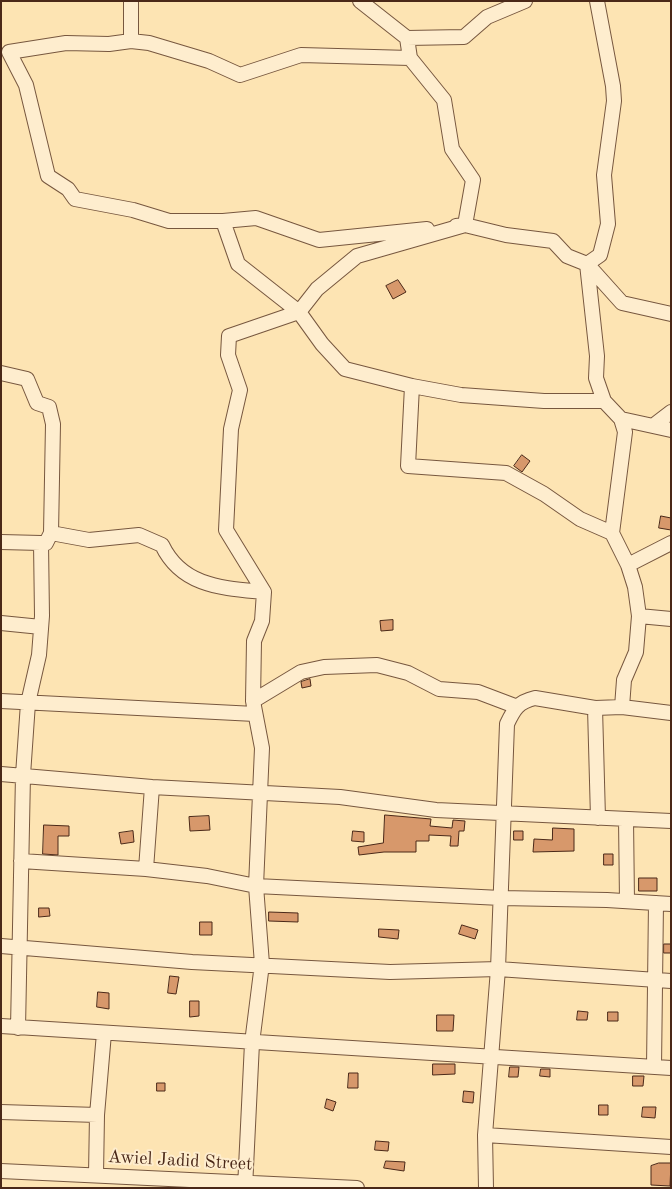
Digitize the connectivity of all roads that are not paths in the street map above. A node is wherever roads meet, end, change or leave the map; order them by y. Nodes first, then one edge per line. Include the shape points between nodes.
1 (131, 1) edge
2 (360, 1) edge
3 (525, 1) edge
4 (597, 1) edge
5 (407, 38) junction
6 (131, 41) junction
7 (410, 58) junction
8 (222, 221) junction
9 (465, 225) junction
10 (588, 264) junction
11 (299, 312) junction
12 (671, 314) edge
13 (1, 373) edge
14 (412, 386) junction
15 (604, 401) junction
16 (671, 412) edge
17 (621, 419) junction
18 (654, 425) junction
19 (671, 430) edge
20 (51, 533) junction
21 (612, 533) junction
22 (1, 542) edge
23 (41, 543) junction
24 (671, 543) edge
25 (628, 565) junction
26 (264, 592) junction
27 (639, 616) junction
28 (671, 619) edge
29 (1, 623) edge
30 (41, 626) junction
31 (1, 701) edge
32 (28, 704) junction
33 (516, 706) junction
34 (622, 707) junction
35 (254, 708) junction
36 (595, 708) junction
37 (671, 713) edge
38 (1, 774) edge
39 (23, 775) junction
40 (152, 787) junction
41 (259, 794) junction
42 (502, 813) junction
43 (598, 818) junction
44 (626, 819) junction
45 (671, 821) edge
46 (21, 862) junction
47 (146, 869) junction
48 (256, 886) junction
49 (501, 898) junction
50 (626, 901) junction
51 (656, 903) junction
52 (671, 904) edge
53 (1, 946) edge
54 (19, 947) junction
55 (262, 964) junction
56 (498, 969) junction
57 (655, 981) junction
58 (671, 981) edge
59 (1, 1026) edge
60 (18, 1028) junction
61 (104, 1033) junction
62 (252, 1044) junction
63 (490, 1058) junction
64 (654, 1067) junction
65 (671, 1068) edge
66 (1, 1112) edge
67 (97, 1114) junction
68 (486, 1135) junction
69 (671, 1146) edge
70 (1, 1171) edge
71 (96, 1175) junction
72 (62, 1181) edge
73 (245, 1186) edge
74 (357, 1188) edge
75 (486, 1188) edge

1 - 6 street
2 - 5 street
3 - 5 street via 486,17 464,37
4 - 10 street via 614,101 604,175 608,224 600,255
5 - 7 street
6 - 7 street via 209,61 240,75 301,55
6 - 8 street via 109,44 66,42 9,52 26,85 48,176 68,189 75,199 169,221
7 - 9 street via 444,100 452,149 473,180
8 - 9 street via 256,218 320,240
8 - 11 street via 238,264
9 - 10 street via 506,235 553,241 567,256
9 - 11 street via 357,256 317,289
10 - 12 street via 622,303
10 - 15 street via 597,356 596,378
11 - 14 street via 345,369
11 - 26 street via 229,336 228,355 240,390 231,429 226,530
13 - 20 street via 27,379 37,403 49,407 53,424
14 - 15 street via 460,395
14 - 21 street via 408,466 506,474 544,494 580,519
15 - 17 street
16 - 18 street
17 - 18 street
17 - 21 street via 625,438
18 - 19 street
20 - 23 street via 46,543
20 - 26 street via 89,540 138,535 162,545 169,560 185,574 220,588
21 - 25 street
22 - 23 street
23 - 30 street
24 - 25 street
25 - 27 street
26 - 35 street via 262,621 254,641
27 - 28 street
27 - 34 street via 636,652 624,680
29 - 30 street
30 - 32 street via 39,655
31 - 32 street
32 - 35 street
32 - 39 street
33 - 35 street via 478,692 439,689 408,673 377,666 324,667 301,672
33 - 36 street via 534,698
33 - 42 street via 507,724
34 - 36 street
34 - 37 street
35 - 41 street via 262,748
36 - 43 street
38 - 39 street
39 - 40 street
39 - 46 street
40 - 41 street
40 - 47 street
41 - 42 street via 340,797 436,810
41 - 48 street
42 - 43 street
42 - 49 street
43 - 44 street
44 - 45 street
44 - 50 street
46 - 47 street
46 - 54 street
47 - 48 street
48 - 49 street
48 - 55 street
49 - 50 street
49 - 56 street
50 - 51 street
51 - 52 street
51 - 57 street
53 - 54 street
54 - 55 street via 192,962
54 - 60 street
55 - 56 street via 390,972
55 - 62 street
56 - 57 street
56 - 63 street
57 - 58 street
57 - 64 street
59 - 60 street
60 - 61 street
61 - 62 street
61 - 67 street
62 - 63 street
62 - 73 street
63 - 64 street
63 - 68 street
64 - 65 street
66 - 67 street
67 - 71 street
68 - 69 street
68 - 75 street
70 - 72 street, Awiel Jadid Street
71 - 72 street, Awiel Jadid Street
71 - 73 street, Awiel Jadid Street
73 - 74 street, Awiel Jadid Street

